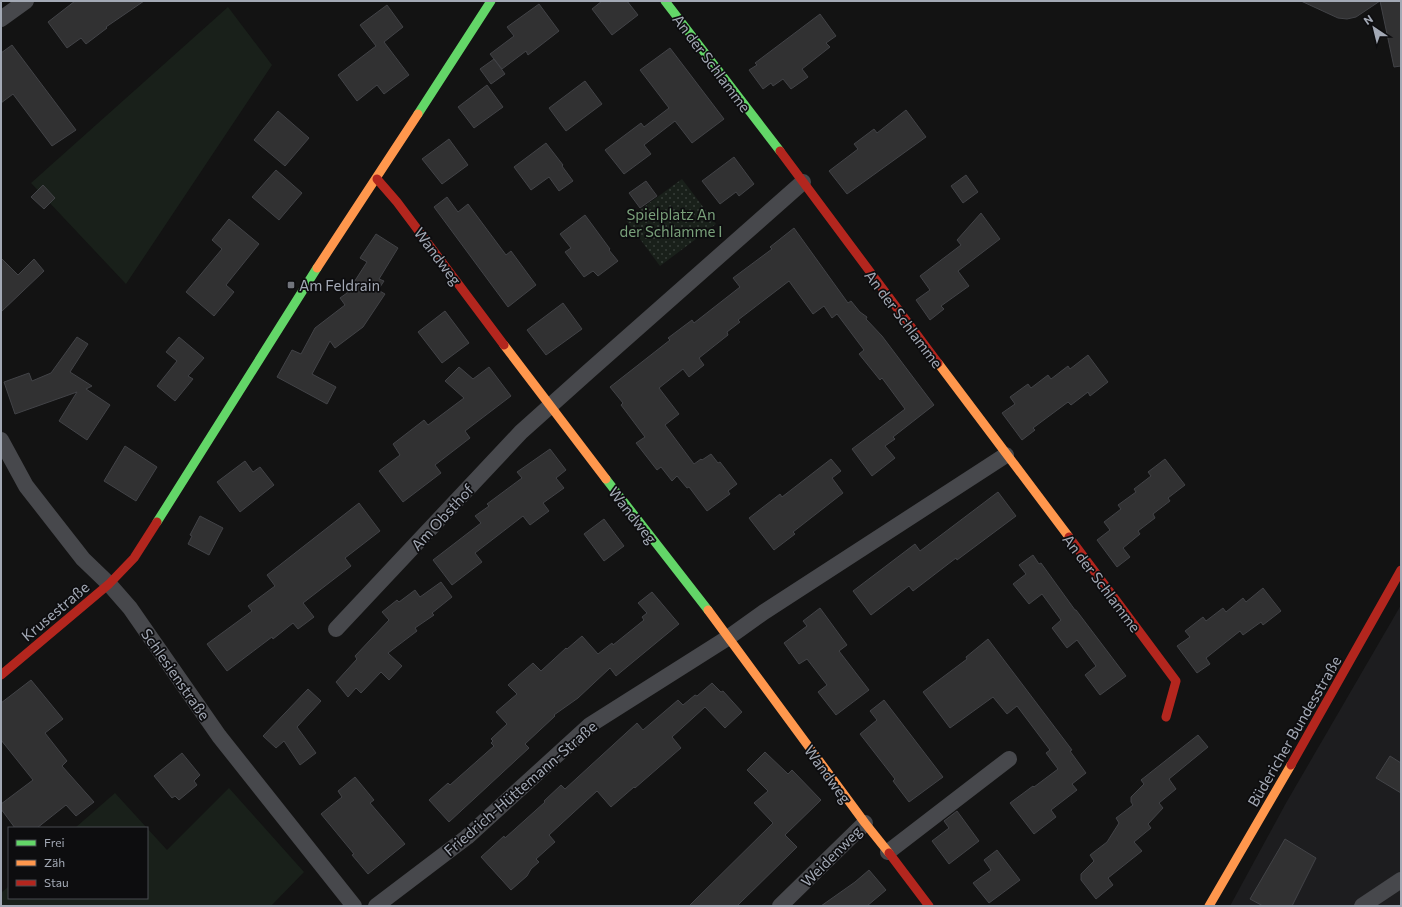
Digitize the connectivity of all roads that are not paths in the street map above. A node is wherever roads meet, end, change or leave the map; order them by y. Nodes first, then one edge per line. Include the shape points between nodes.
1 (26, 1) edge
2 (491, 1) edge
3 (665, 1) edge
4 (1, 20) edge
5 (377, 179) junction
6 (803, 182) junction
7 (550, 406) junction
8 (1, 440) edge
9 (1006, 455) junction
10 (1401, 570) edge
11 (109, 584) junction
12 (336, 629) dead end
13 (729, 637) junction
14 (1, 675) edge
15 (1166, 717) dead end
16 (1010, 758) dead end
17 (865, 823) junction
18 (888, 852) junction
19 (1401, 880) edge
20 (354, 906) edge
21 (376, 906) edge
22 (780, 906) edge
23 (929, 906) edge
24 (1209, 906) edge
25 (1362, 906) edge

1 - 4 street
2 - 5 street
3 - 6 street, An der Schlamme
5 - 7 street, Wandweg
5 - 11 street via 301,293 134,558
6 - 7 street
6 - 9 street, An der Schlamme
7 - 12 street, Am Obsthof via 522,432
7 - 13 street, Wandweg
8 - 11 street, Schlesienstraße via 26,486 83,559
9 - 13 street
9 - 15 street, An der Schlamme via 1176,681
10 - 24 street, Büdericher Bundesstraße
11 - 14 street, Krusestraße
11 - 20 street, Schlesienstraße via 130,608 219,736
13 - 17 street, Wandweg
13 - 21 street, Friedrich-Hüttemann-Straße via 590,726 467,837
16 - 18 street
17 - 18 street, Wandweg
17 - 22 street, Weidenweg
18 - 23 street, Wandweg
19 - 25 street

